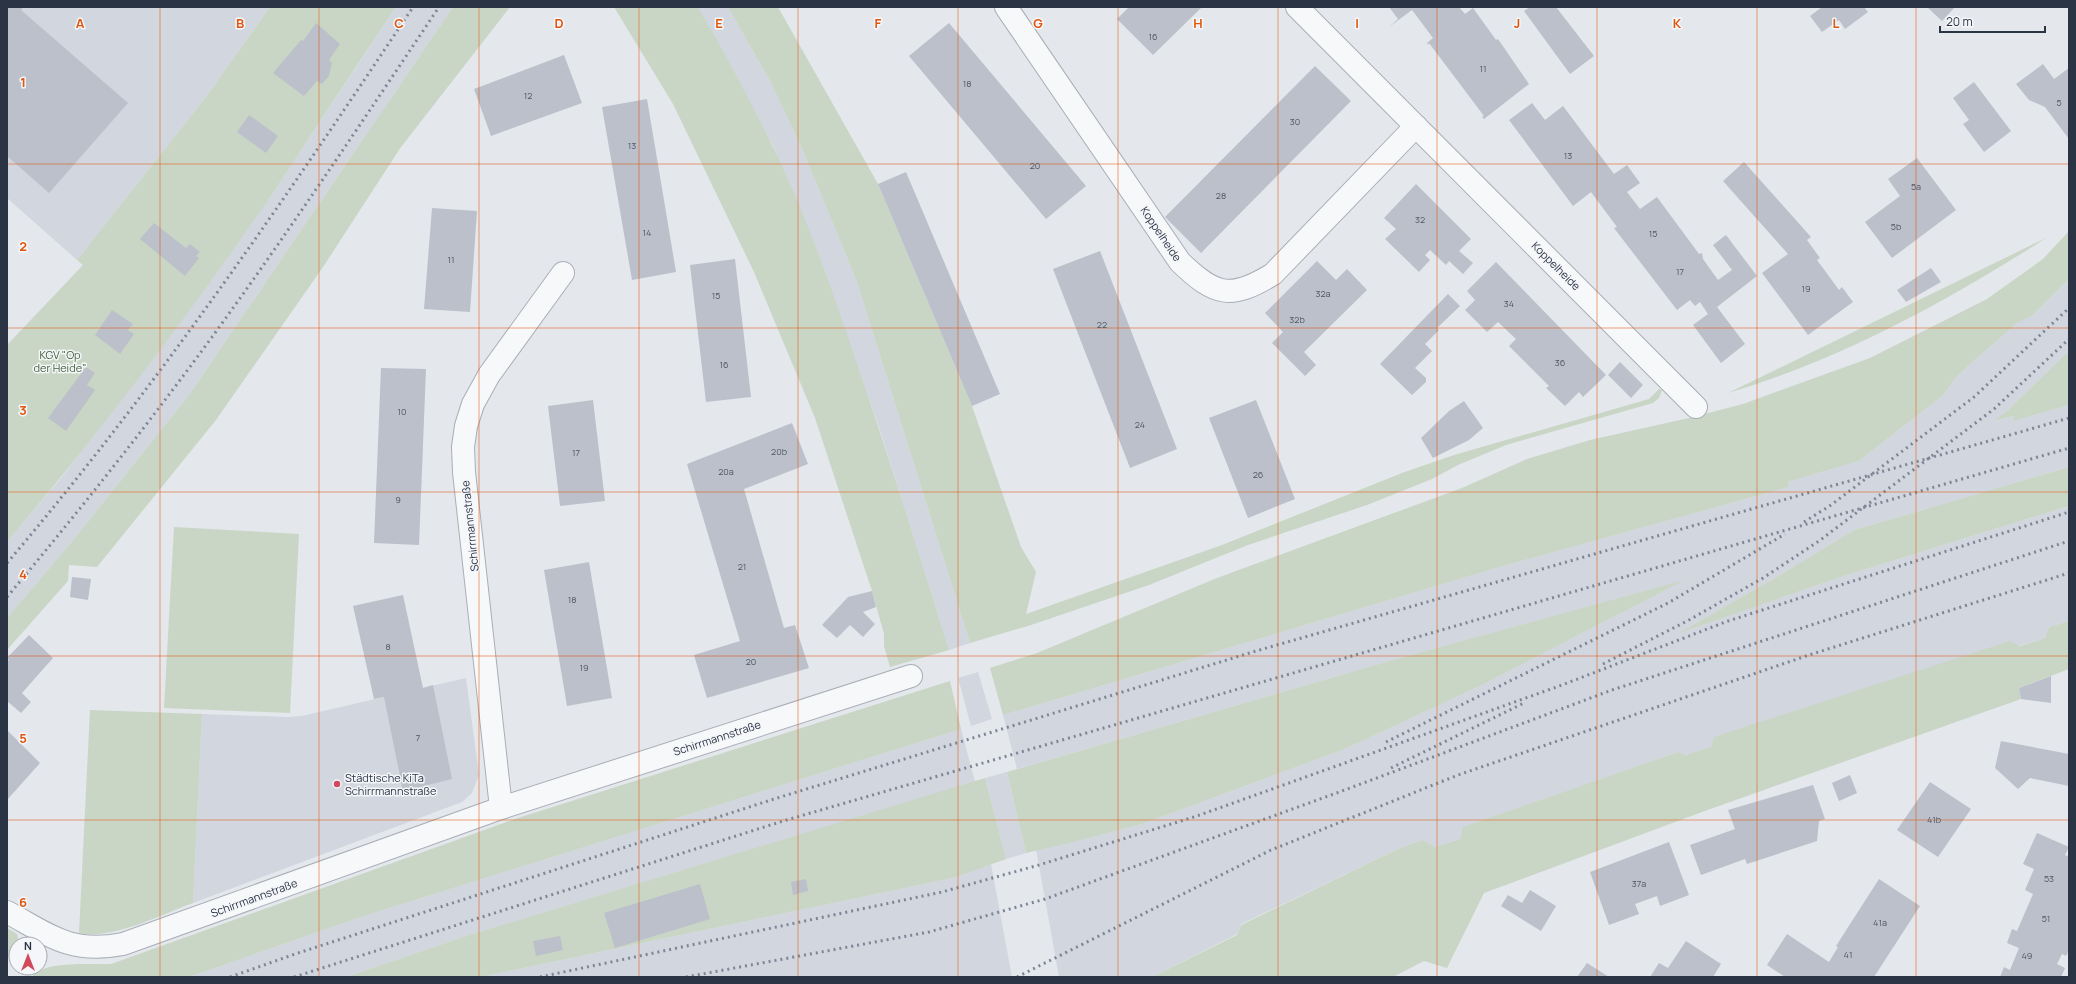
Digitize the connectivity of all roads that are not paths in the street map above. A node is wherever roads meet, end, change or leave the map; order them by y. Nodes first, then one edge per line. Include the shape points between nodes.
1 (1006, 7) edge
2 (1297, 7) edge
3 (1416, 126) junction
4 (563, 273) dead end
5 (1696, 407) dead end
6 (911, 676) dead end
7 (501, 808) junction
8 (7, 912) edge

1 - 3 street, Koppelheide via 1180,262 1195,277 1215,289 1233,292 1254,286 1273,274
2 - 3 street, Koppelheide
3 - 5 street, Koppelheide
4 - 7 street, Schirrmannstraße via 489,375 476,398 466,426 463,447
6 - 7 street, Schirrmannstraße
7 - 8 street, Schirrmannstraße via 123,944 88,947 69,944

